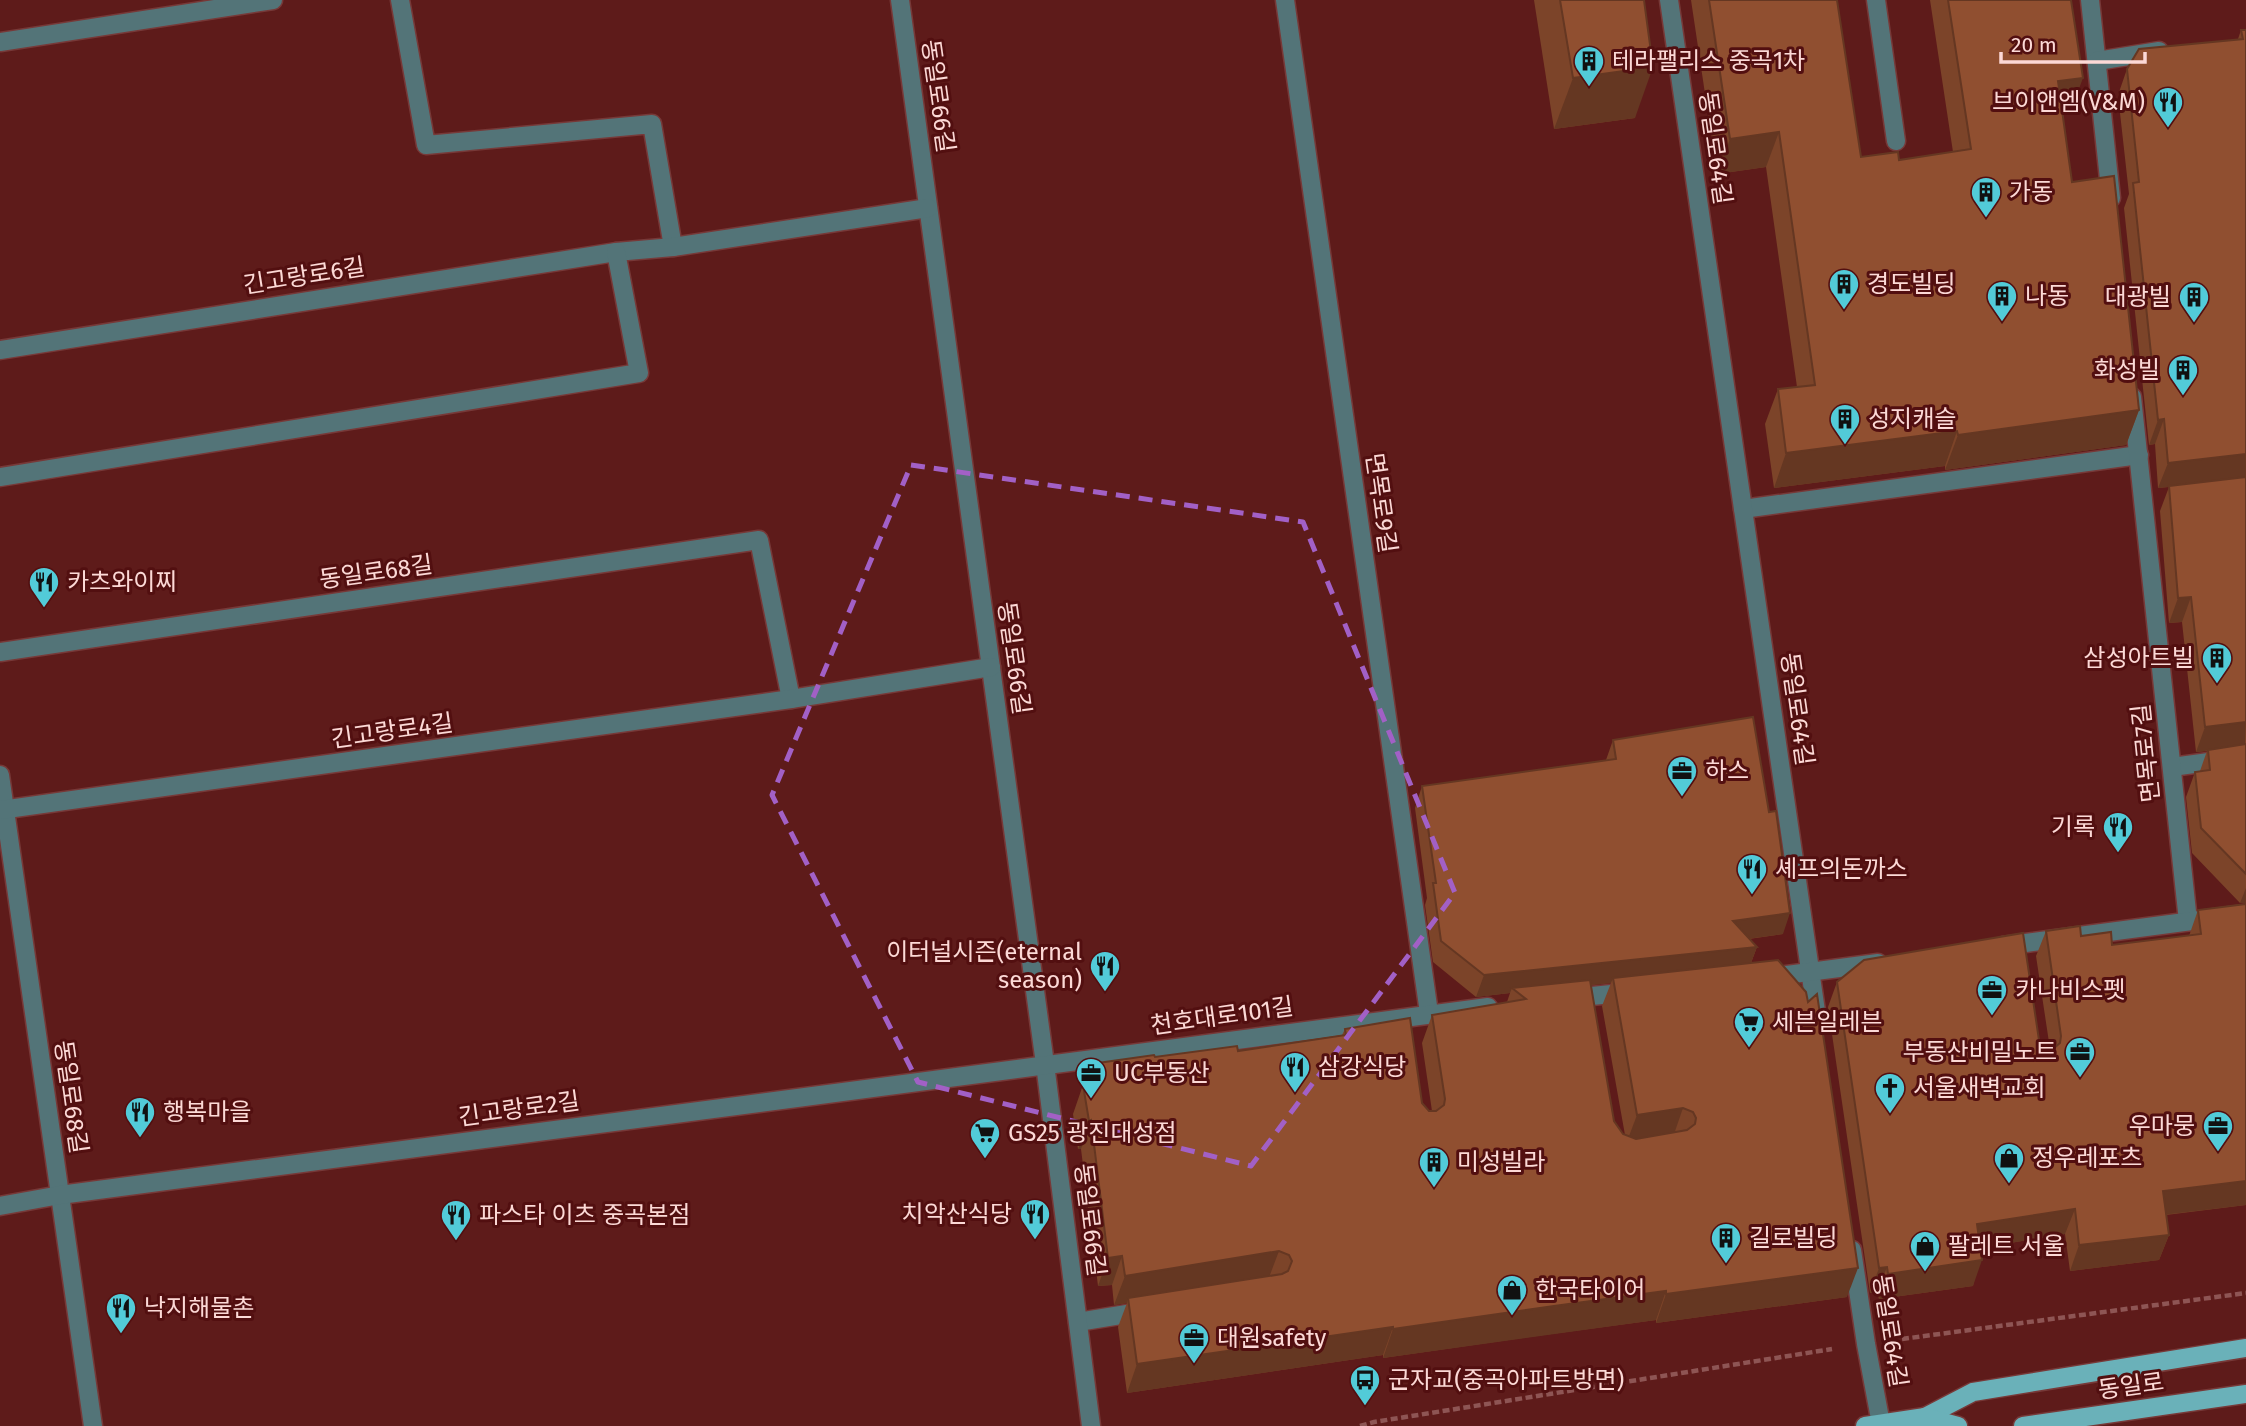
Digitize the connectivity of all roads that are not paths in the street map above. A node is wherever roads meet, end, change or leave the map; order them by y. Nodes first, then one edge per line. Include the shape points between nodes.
1 (273, 0) edge
2 (400, 0) edge
3 (900, 0) edge
4 (1285, 0) edge
5 (1669, 0) edge
6 (1876, 0) edge
7 (2090, 0) edge
8 (0, 42) edge
9 (2178, 48) edge
10 (2097, 61) junction
11 (1896, 141) dead end
12 (928, 208) junction
13 (2113, 210) edge
14 (673, 247) junction
15 (616, 252) junction
16 (0, 350) edge
17 (2130, 374) edge
18 (2139, 455) junction
19 (0, 477) edge
20 (1743, 509) junction
21 (0, 652) edge
22 (990, 667) junction
23 (791, 699) junction
24 (2246, 757) edge
25 (2172, 767) junction
26 (0, 775) edge
27 (3, 810) edge
28 (2246, 914) edge
29 (2188, 921) junction
30 (1983, 949) edge
31 (1890, 962) edge
32 (1811, 972) junction
33 (1755, 978) edge
34 (1644, 990) edge
35 (1549, 1000) edge
36 (1509, 1005) edge
37 (1429, 1013) junction
38 (1406, 1016) junction
39 (1410, 1041) edge
40 (1821, 1041) edge
41 (1045, 1064) junction
42 (60, 1195) junction
43 (0, 1206) edge
44 (1850, 1234) edge
45 (1160, 1309) edge
46 (1078, 1322) junction
47 (2246, 1348) edge
48 (2246, 1394) edge
49 (1925, 1417) junction
50 (1873, 1425) edge
51 (93, 1426) edge
52 (1091, 1426) edge
53 (1958, 1426) edge
54 (2023, 1426) edge

1 - 8 street
2 - 14 street via 426,145 652,124
3 - 12 street, 동일로66길
4 - 37 street, 면목로9길
5 - 20 street, 동일로64길
6 - 11 street
7 - 10 street
9 - 10 street
10 - 13 street
12 - 14 street, 긴고랑로6길
12 - 22 street, 동일로66길
14 - 15 street, 긴고랑로6길
15 - 16 street, 긴고랑로6길
15 - 19 street via 639,373
17 - 18 street, 면목로7길
18 - 20 street
18 - 25 street, 면목로7길 via 2150,500
20 - 32 street, 동일로64길
21 - 23 street, 동일로68길 via 759,540
22 - 23 street, 긴고랑로4길
22 - 41 street, 동일로66길
23 - 27 street, 긴고랑로4길
24 - 25 street
25 - 29 street, 면목로7길
26 - 27 street, 동일로68길
27 - 42 street, 동일로68길
28 - 29 street
29 - 30 street via 2024,950
31 - 32 street
32 - 33 street
32 - 40 street, 동일로64길
34 - 35 street via 1590,1003
36 - 37 street, 천호대로101길
37 - 38 street, 천호대로101길
38 - 39 street
38 - 41 street, 천호대로101길
41 - 42 street, 긴고랑로2길
41 - 46 street, 동일로66길
42 - 43 street, 긴고랑로2길
42 - 51 street, 동일로68길
44 - 50 street, 동일로64길
45 - 46 street
46 - 52 street, 동일로66길
47 - 49 main road via 1973,1392
48 - 54 main road, 동일로
49 - 50 main road
49 - 53 main road

